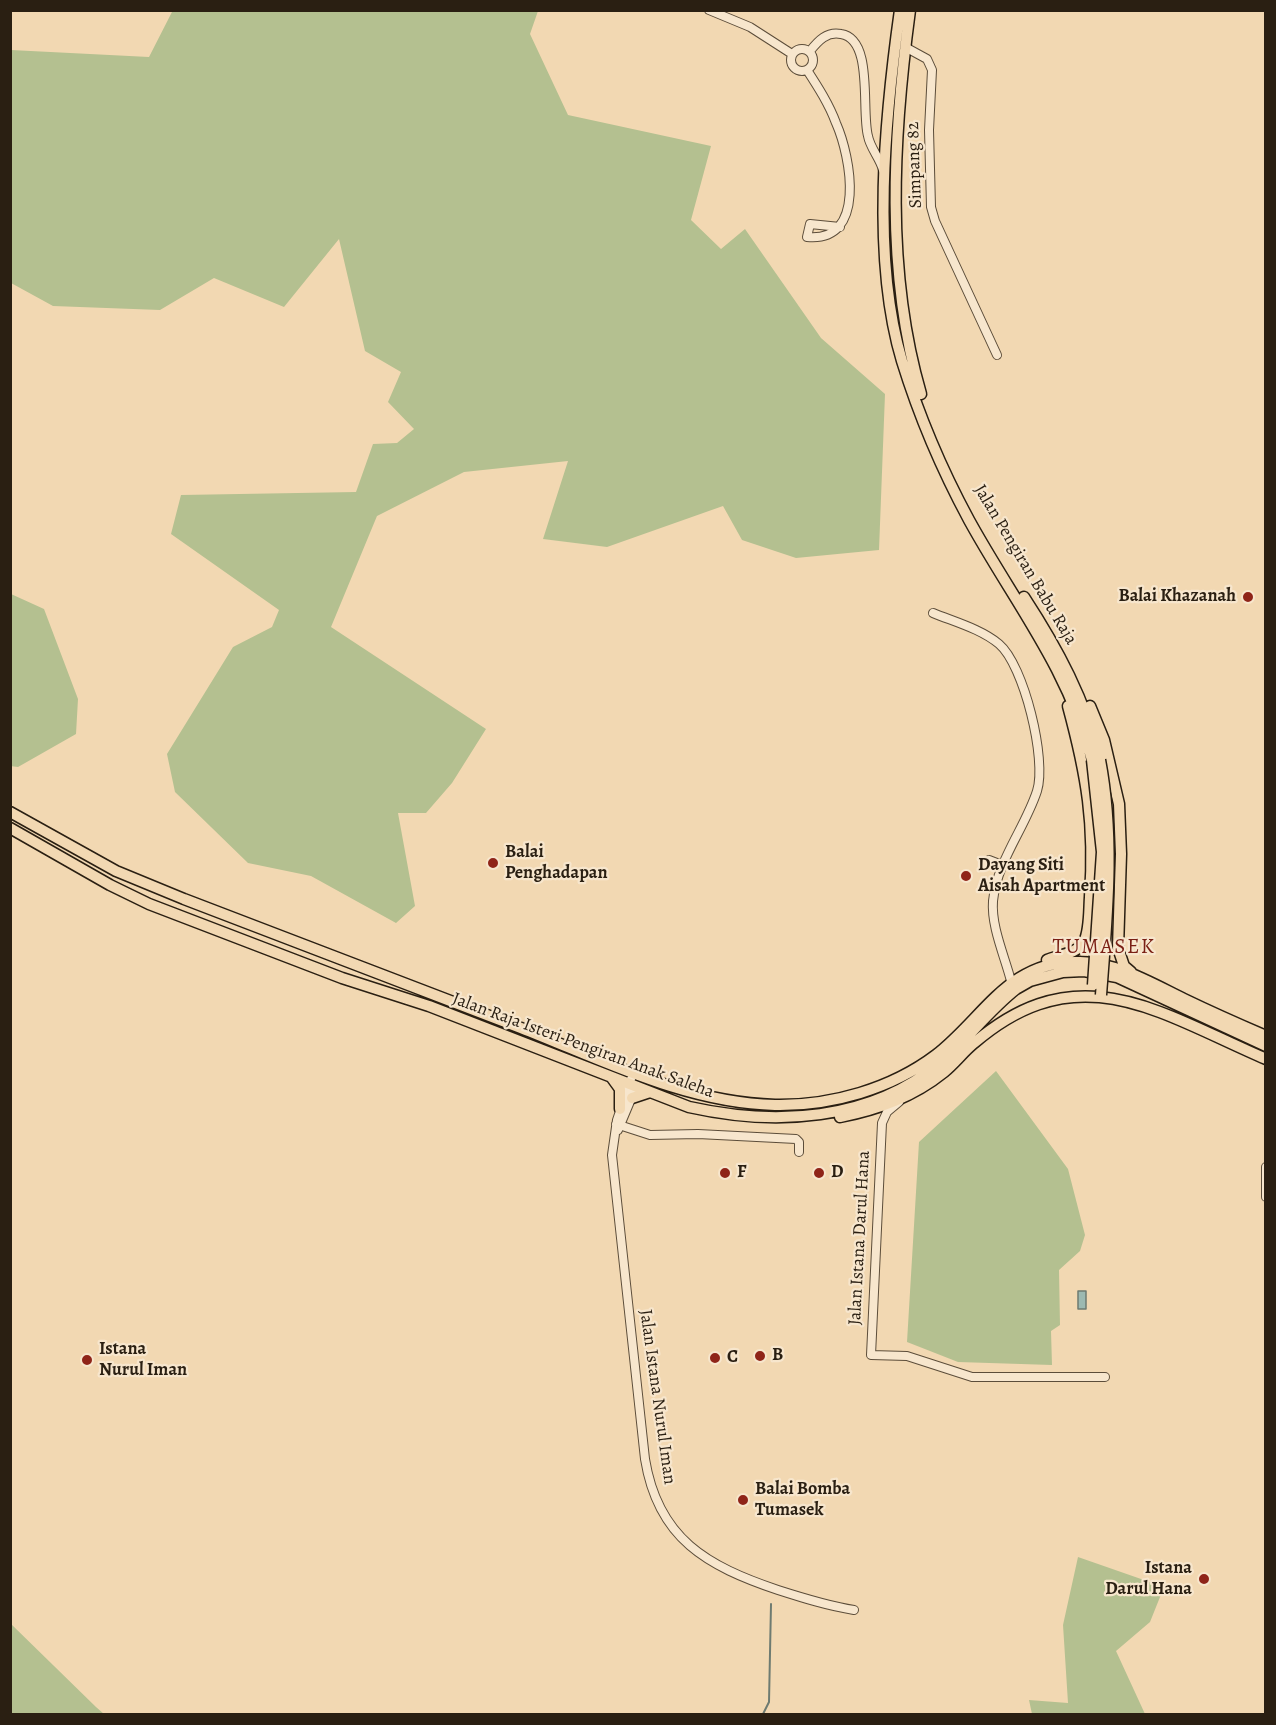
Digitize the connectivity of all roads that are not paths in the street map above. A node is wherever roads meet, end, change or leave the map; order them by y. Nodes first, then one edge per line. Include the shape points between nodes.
1 (709, 10) edge
2 (900, 10) edge
3 (910, 10) edge
4 (905, 47) junction
5 (810, 51) junction
6 (792, 54) junction
7 (807, 70) junction
8 (886, 132) junction
9 (871, 144) junction
10 (884, 180) junction
11 (840, 227) dead end
12 (997, 355) dead end
13 (933, 613) dead end
14 (1060, 663) junction
15 (10, 812) edge
16 (10, 828) edge
17 (989, 860) dead end
18 (1002, 865) junction
19 (1088, 921) junction
20 (1118, 928) junction
21 (1029, 972) junction
22 (1133, 974) junction
23 (1011, 981) junction
24 (1097, 995) junction
25 (1266, 1036) edge
26 (1235, 1046) junction
27 (1266, 1046) edge
28 (1266, 1059) edge
29 (1266, 1064) edge
30 (637, 1074) junction
31 (611, 1077) junction
32 (633, 1085) junction
33 (650, 1092) junction
34 (905, 1097) junction
35 (632, 1098) junction
36 (620, 1109) junction
37 (872, 1110) junction
38 (807, 1117) junction
39 (882, 1123) junction
40 (618, 1125) junction
41 (799, 1152) dead end
42 (1266, 1167) edge
43 (1266, 1197) edge
44 (1105, 1377) dead end
45 (854, 1610) dead end

1 - 6 street via 750,27
2 - 8 main road, Jalan Pengiran Babu Raja
3 - 4 main road, Jalan Pengiran Babu Raja
4 - 12 street, Simpang 82 via 927,59 932,70 929,130 931,207 935,221
4 - 14 main road, Jalan Pengiran Babu Raja via 898,117 897,234 906,327 918,386 963,498
5 - 6 street via 800,48
5 - 7 street via 814,61
5 - 9 street via 824,37 836,33 845,34 857,44
6 - 7 street via 794,68
7 - 11 street via 837,125 846,158 848,207
8 - 9 street via 879,144
8 - 10 main road, Jalan Pengiran Babu Raja
9 - 10 street
10 - 14 main road, Jalan Pengiran Babu Raja via 889,291 902,359 920,413 970,521
13 - 18 street via 998,644 1011,657 1026,696 1040,773 1037,790
14 - 19 main road via 1090,803 1093,832
14 - 20 main road via 1094,714 1113,773 1121,854
14 - 24 main road, Jalan Pengiran Babu Raja, bridge via 1083,704 1107,808 1110,859
15 - 30 main road, Jalan Raja Isteri Pengiran Anak Saleha via 116,871
16 - 31 main road, Jalan Raja Isteri Pengiran Anak Saleha via 149,904
17 - 18 street
18 - 23 street via 993,901 994,919
19 - 20 main road via 1090,941 1100,951 1107,952 1114,946
19 - 21 main road via 1079,948
20 - 22 main road via 1120,957
21 - 22 main road, Jalan Raja Isteri Pengiran Anak Saleha via 1048,965 1080,962
21 - 23 main road, Jalan Raja Isteri Pengiran Anak Saleha
22 - 25 main road, Jalan Raja Isteri Pengiran Anak Saleha
23 - 30 main road, Jalan Raja Isteri Pengiran Anak Saleha via 930,1059 884,1084 837,1099 790,1105 725,1101
24 - 26 main road via 1143,1006
24 - 34 main road via 1058,999 1018,1013 974,1043 929,1083
26 - 28 main road
26 - 29 street
27 - 38 main road, Jalan Raja Isteri Pengiran Anak Saleha via 1117,977 1063,972 1029,981 1016,989 940,1063 906,1085 848,1108
30 - 32 street, Jalan Istana Nurul Iman
31 - 32 main road, Jalan Raja Isteri Pengiran Anak Saleha
31 - 36 main road via 620,1089
32 - 33 main road, Jalan Raja Isteri Pengiran Anak Saleha
32 - 35 street, Jalan Istana Nurul Iman
32 - 36 street, Jalan Istana Nurul Iman
33 - 35 main road
33 - 38 main road, Jalan Raja Isteri Pengiran Anak Saleha via 688,1107 721,1114
34 - 37 main road
34 - 39 street via 887,1112
35 - 40 street, Jalan Istana Nurul Iman
36 - 40 street, Jalan Istana Nurul Iman
37 - 38 main road via 834,1119
37 - 39 street
39 - 44 street, Jalan Istana Darul Hana via 871,1354 913,1358 972,1377
40 - 41 street via 650,1135 796,1139
40 - 45 street, Jalan Istana Nurul Iman via 612,1155 645,1459 657,1502 685,1541 716,1566 790,1593
42 - 43 street

